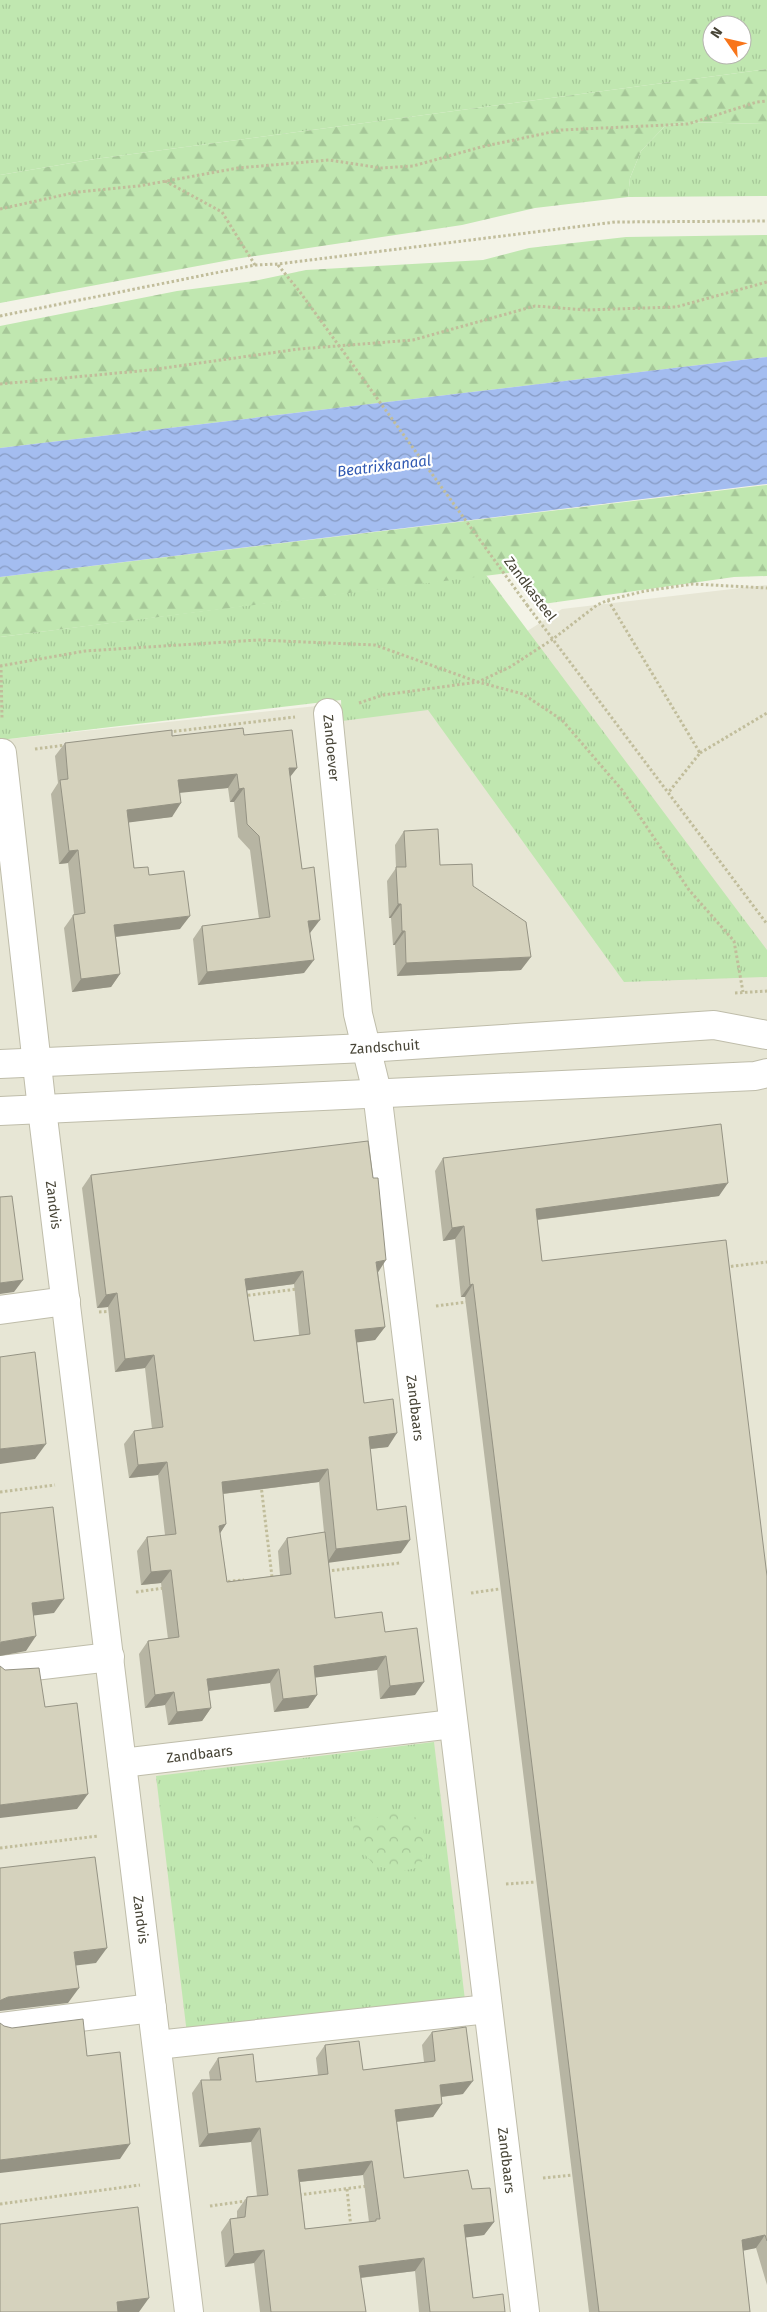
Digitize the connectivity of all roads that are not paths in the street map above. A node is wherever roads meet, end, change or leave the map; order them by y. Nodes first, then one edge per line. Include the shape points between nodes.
1 (328, 713) road end
2 (2, 752) road end
3 (767, 1035) edge
4 (366, 1048) junction
5 (37, 1062) junction
6 (0, 1064) edge
7 (767, 1073) edge
8 (377, 1092) junction
9 (42, 1109) junction
10 (0, 1111) edge
11 (67, 1308) junction
12 (0, 1310) edge
13 (110, 1657) junction
14 (0, 1670) edge
15 (453, 1724) junction
16 (122, 1762) junction
17 (152, 2008) junction
18 (488, 2009) junction
19 (0, 2027) edge
20 (157, 2045) junction
21 (190, 2312) edge
22 (525, 2312) edge

1 - 4 street, Zandoever via 358,1014
2 - 5 street
3 - 4 street, Zandschuit via 714,1025
4 - 5 street, Zandschuit
4 - 8 street, Zandoever
5 - 6 street, Zandschuit
5 - 9 street, Zandvis
7 - 8 street
8 - 9 street
8 - 15 street, Zandbaars
9 - 10 street
9 - 11 street, Zandvis
11 - 12 street
11 - 13 street, Zandvis
13 - 14 street
13 - 16 street, Zandvis
15 - 16 street, Zandbaars
15 - 18 street, Zandbaars
16 - 17 street, Zandvis
17 - 19 street
17 - 20 street, Zandvis
18 - 20 street
18 - 22 street, Zandbaars
20 - 21 street, Zandvis

